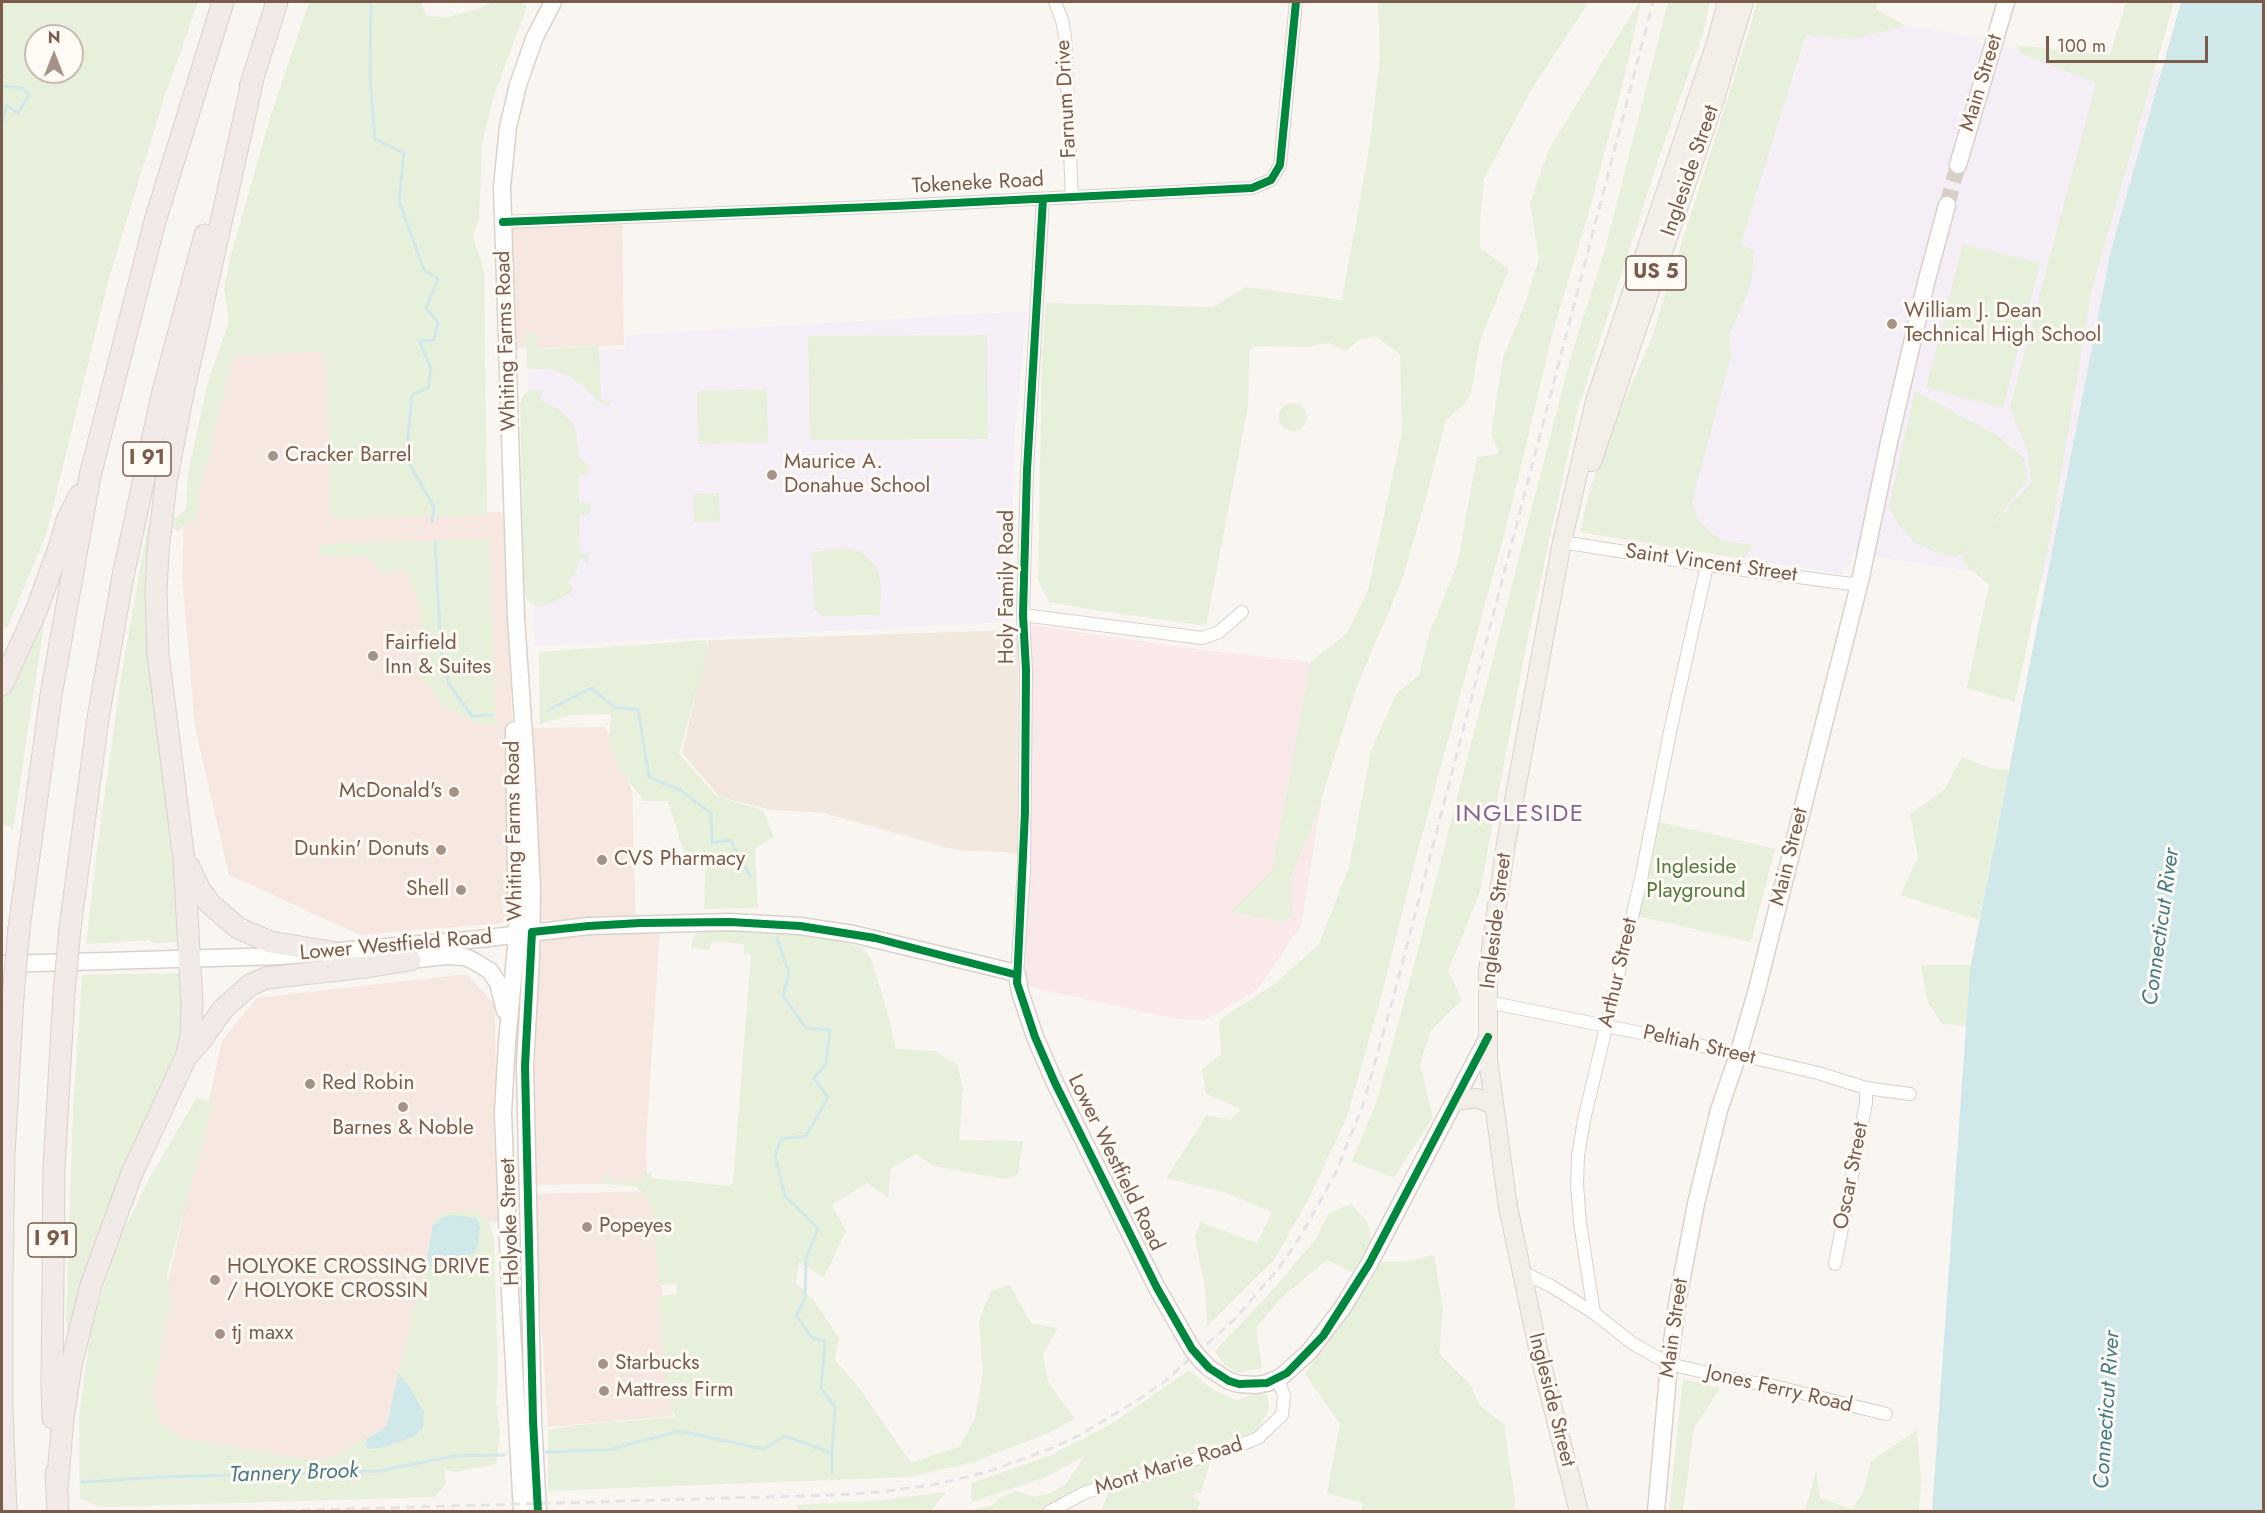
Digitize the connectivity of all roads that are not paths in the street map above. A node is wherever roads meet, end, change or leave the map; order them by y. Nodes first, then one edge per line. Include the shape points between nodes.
1 (224, 2) edge
2 (277, 2) edge
3 (552, 2) edge
4 (1055, 2) edge
5 (1296, 2) edge
6 (1727, 2) edge
7 (1744, 2) edge
8 (2006, 2) edge
9 (254, 74) junction
10 (1958, 165) tunnel mouth
11 (1072, 198) junction
12 (1043, 199) junction
13 (1947, 205) tunnel mouth
14 (503, 222) junction
15 (90, 476) junction
16 (1562, 542) junction
17 (1707, 565) junction
18 (1859, 585) junction
19 (1242, 612) dead end
20 (1023, 615) junction
21 (2, 685) edge
22 (183, 852) junction
23 (525, 934) junction
24 (370, 948) junction
25 (331, 952) junction
26 (190, 959) junction
27 (410, 960) junction
28 (2, 964) edge
29 (1017, 975) junction
30 (1488, 1002) junction
31 (1607, 1025) junction
32 (1488, 1037) junction
33 (507, 1042) junction
34 (1738, 1055) junction
35 (186, 1058) junction
36 (1866, 1088) junction
37 (1910, 1094) dead end
38 (1456, 1101) junction
39 (1493, 1106) junction
40 (1835, 1264) dead end
41 (1520, 1271) junction
42 (1594, 1313) junction
43 (1669, 1364) junction
44 (1278, 1379) junction
45 (1886, 1414) dead end
46 (2, 1478) edge
47 (57, 1502) edge
48 (6, 1508) edge
49 (526, 1511) edge
50 (1049, 1512) edge
51 (1579, 1512) edge
52 (1656, 1512) edge

1 - 15 highway, I 91 via 155,221
2 - 9 highway, I 91
3 - 14 main road, Whiting Farms Road via 528,52 515,97 504,157
4 - 11 street, Farnum Drive via 1065,36
5 - 11 street, Tokeneke Road via 1283,150 1271,180 1251,189
6 - 16 main road, Ingleside Street / US 5 via 1595,401
7 - 16 main road, Ingleside Street / US 5 via 1703,134
8 - 10 main road, Main Street
9 - 22 highway via 182,398 160,528 158,654
9 - 47 highway, I 91, bridge via 159,406 98,718 70,928 54,1158 52,1384
11 - 12 street, Tokeneke Road
12 - 14 street, Tokeneke Road
12 - 20 street, Holy Family Road via 1028,447
13 - 18 main road, Main Street via 1891,431
14 - 23 main road, Whiting Farms Road via 516,618 529,807
15 - 21 highway via 67,520 37,609
15 - 48 highway, I 91, bridge via 53,683 13,996 2,1256
16 - 17 street, Saint Vincent Street
16 - 30 main road, Ingleside Street / US 5 via 1506,843 1490,944
17 - 18 street, Saint Vincent Street
17 - 31 street, Arthur Street
18 - 34 main road, Main Street
19 - 20 street via 1226,628 1202,638
20 - 29 street, Holy Family Road via 1025,812
22 - 25 highway via 204,896 238,928 270,942
22 - 26 highway
23 - 24 main road, Lower Westfield Road
23 - 29 main road, Lower Westfield Road via 640,924 730,922 800,926 885,940
23 - 33 main road, Holyoke Street
23 - 49 main road, Holyoke Street via 533,1412
24 - 25 main road, Lower Westfield Road
24 - 27 main road
25 - 26 main road, Lower Westfield Road
26 - 28 main road, Lower Westfield Road
26 - 35 highway via 192,1018
27 - 33 main road via 465,957 490,971 502,991
27 - 35 highway via 266,978 250,985 223,1009
29 - 44 main road, Lower Westfield Road via 1035,1037 1055,1083 1157,1288 1196,1354 1219,1376 1239,1384 1256,1385
30 - 31 street, Peltiah Street
30 - 32 main road, Ingleside Street / US 5
31 - 34 street, Peltiah Street
31 - 42 street, Arthur Street via 1578,1156 1580,1224
32 - 38 main road
32 - 39 main road, Ingleside Street / US 5
33 - 49 main road, Holyoke Street via 503,1113 505,1190
34 - 36 street, Peltiah Street
34 - 43 main road, Main Street via 1719,1110 1696,1204
35 - 47 highway via 132,1173 91,1285 68,1384
36 - 37 street, Peltiah Street
36 - 40 street, Oscar Street
38 - 39 main road via 1477,1098
38 - 44 main road via 1343,1307 1309,1352
39 - 41 main road, Ingleside Street / US 5
41 - 42 street, Jones Ferry Road
41 - 51 main road, Ingleside Street / US 5
42 - 43 street, Jones Ferry Road via 1632,1343
43 - 45 street, Jones Ferry Road
43 - 52 main road, Main Street
44 - 50 street, Mont Marie Road via 1284,1396 1282,1415 1258,1438 1082,1494
46 - 48 highway

